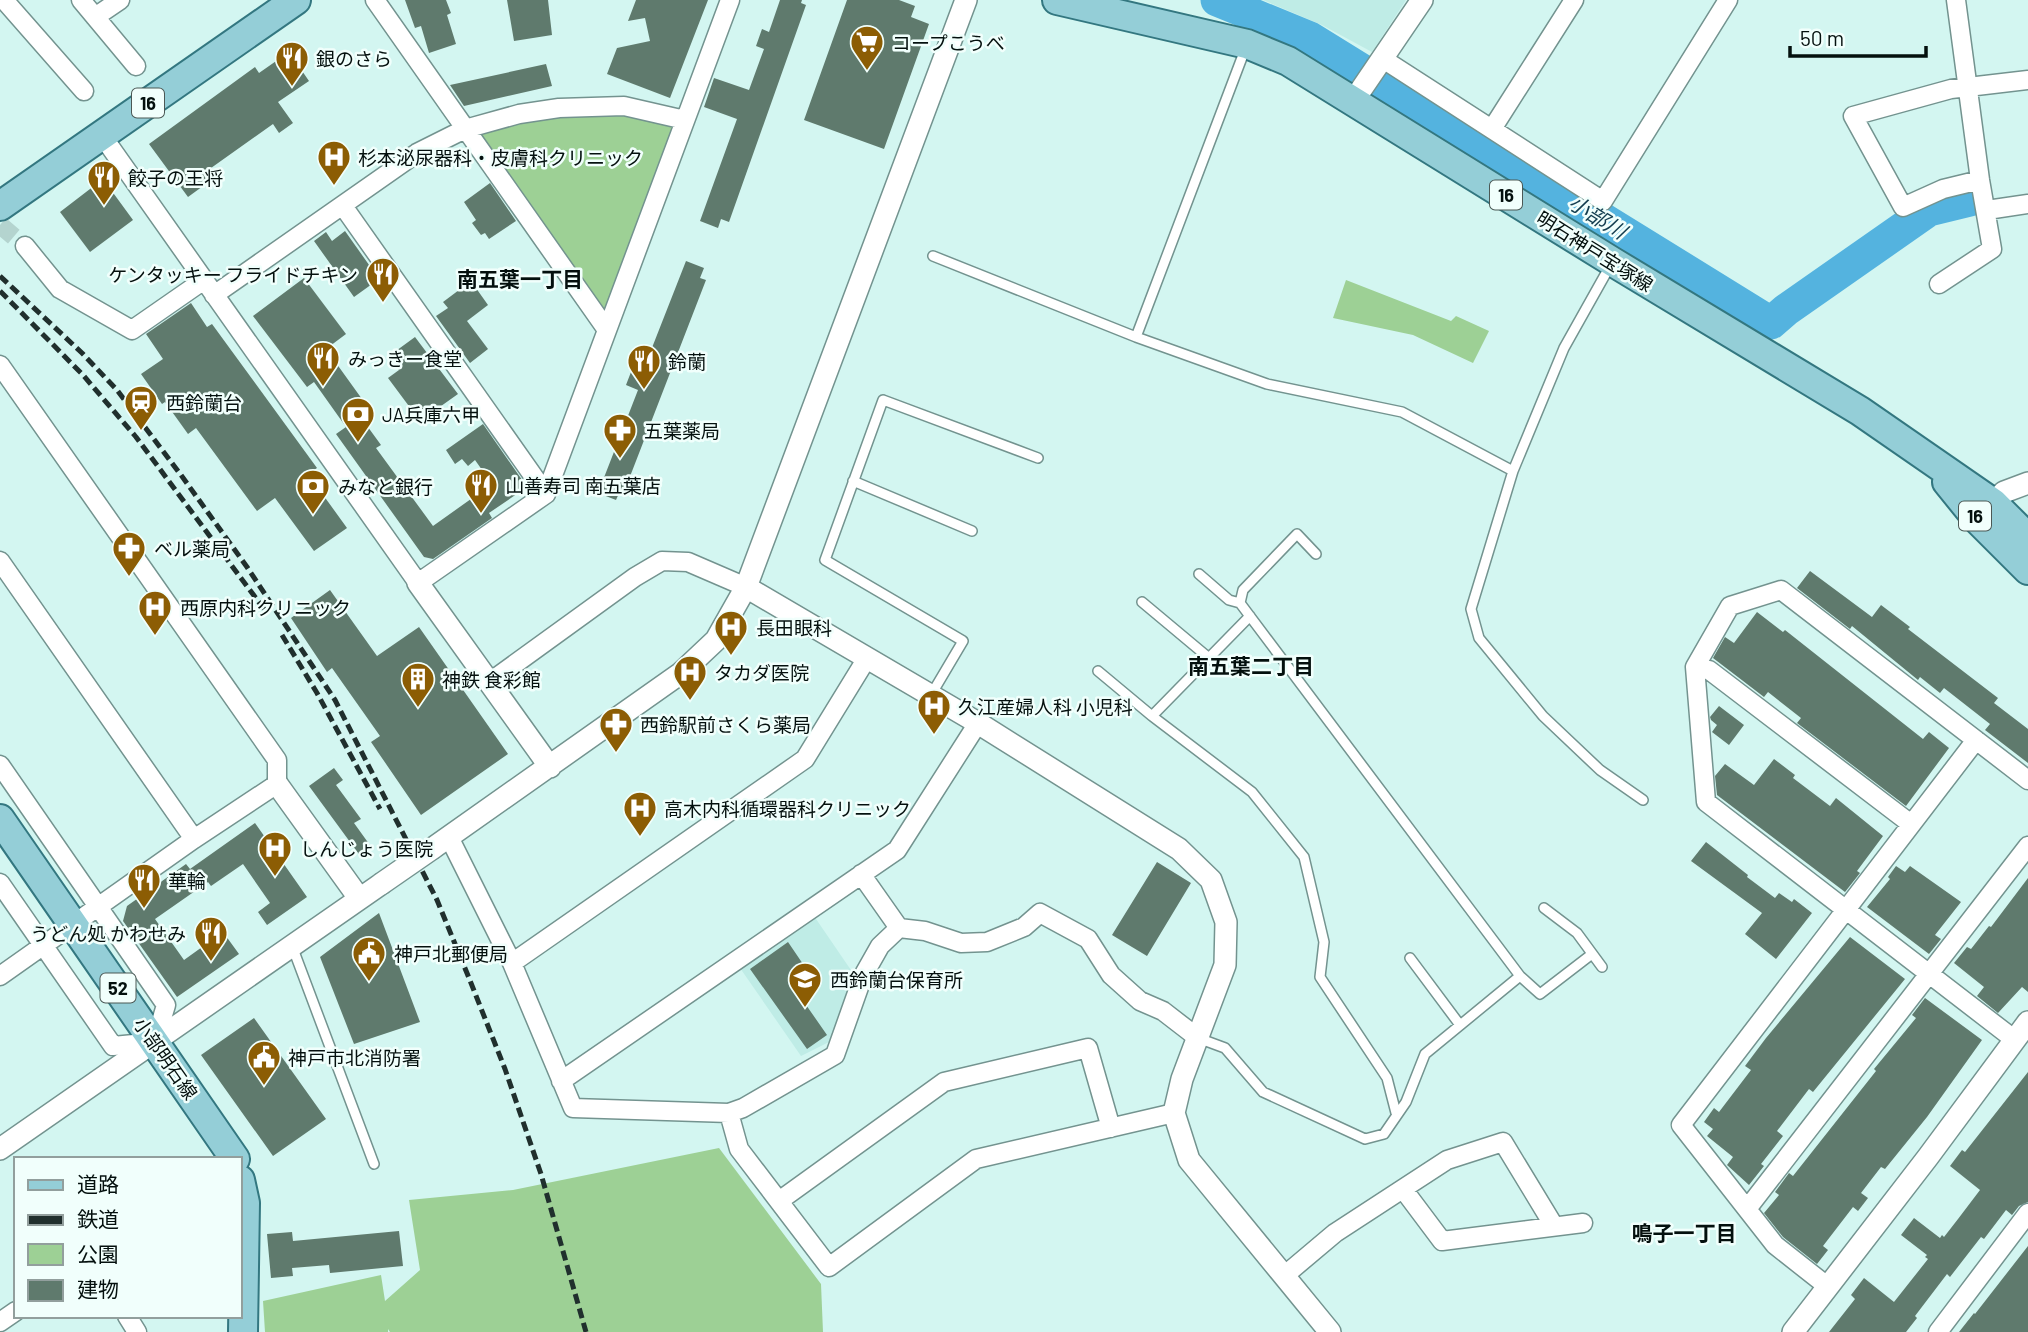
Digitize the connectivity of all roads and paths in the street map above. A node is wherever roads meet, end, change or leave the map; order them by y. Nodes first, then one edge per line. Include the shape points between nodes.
1 (4, 0) edge
2 (81, 0) edge
3 (120, 0) edge
4 (296, 0) edge
5 (375, 0) edge
6 (730, 0) edge
7 (966, 0) edge
8 (1057, 0) edge
9 (1422, 0) edge
10 (1574, 0) edge
11 (1728, 0) edge
12 (1956, 0) edge
13 (95, 17) junction
14 (1247, 44) junction
15 (1383, 58) junction
16 (136, 66) dead end
17 (2028, 80) edge
18 (1969, 89) junction
19 (84, 91) dead end
20 (1358, 94) junction
21 (685, 120) junction
22 (465, 128) junction
23 (1492, 130) junction
24 (102, 134) junction
25 (1980, 180) junction
26 (2028, 204) edge
27 (0, 206) edge
28 (342, 206) junction
29 (1987, 210) junction
30 (25, 246) tunnel mouth
31 (933, 256) dead end
32 (1613, 262) junction
33 (1939, 284) dead end
34 (209, 287) junction
35 (607, 330) junction
36 (1136, 337) junction
37 (0, 365) edge
38 (16, 387) junction
39 (0, 398) edge
40 (1038, 458) dead end
41 (1513, 471) junction
42 (853, 481) junction
43 (2028, 483) edge
44 (546, 494) junction
45 (1985, 511) junction
46 (972, 531) dead end
47 (2028, 538) edge
48 (1316, 554) dead end
49 (0, 561) edge
50 (2028, 570) edge
51 (1199, 574) dead end
52 (418, 583) junction
53 (746, 587) junction
54 (1142, 602) dead end
55 (1240, 603) junction
56 (1250, 617) junction
57 (1209, 657) junction
58 (867, 658) junction
59 (1695, 667) junction
60 (1098, 671) dead end
61 (490, 682) junction
62 (931, 695) junction
63 (1152, 716) junction
64 (978, 723) junction
65 (1976, 740) junction
66 (0, 765) edge
67 (550, 767) junction
68 (2028, 780) edge
69 (277, 784) junction
70 (1643, 800) dead end
71 (0, 819) edge
72 (1911, 824) junction
73 (194, 839) junction
74 (441, 843) junction
75 (2028, 846) edge
76 (861, 874) junction
77 (0, 883) edge
78 (359, 898) junction
79 (98, 907) junction
80 (1544, 908) dead end
81 (1845, 910) junction
82 (74, 924) junction
83 (900, 928) junction
84 (43, 945) junction
85 (292, 945) junction
86 (1592, 954) junction
87 (1410, 958) dead end
88 (512, 963) junction
89 (1602, 967) dead end
90 (1929, 974) junction
91 (0, 976) edge
92 (1520, 976) junction
93 (2028, 1022) edge
94 (1460, 1025) junction
95 (1198, 1038) junction
96 (2015, 1040) junction
97 (155, 1042) junction
98 (561, 1081) junction
99 (729, 1113) junction
100 (1174, 1113) junction
101 (1396, 1113) junction
102 (1111, 1128) junction
103 (0, 1149) edge
104 (231, 1157) edge
105 (374, 1164) dead end
106 (1404, 1189) junction
107 (242, 1191) edge
108 (779, 1201) junction
109 (1747, 1209) junction
110 (2028, 1213) edge
111 (1583, 1223) dead end
112 (1554, 1226) junction
113 (1284, 1276) junction
114 (1827, 1286) junction
115 (243, 1332) edge
116 (1330, 1332) edge
117 (1793, 1332) edge
118 (1938, 1332) edge

1 - 19 street
2 - 13 street
3 - 13 street
4 - 24 main road, 16
5 - 22 street
6 - 21 street
7 - 53 street
8 - 14 main road, 明石神戸宝塚線 / 16
9 - 15 street
10 - 23 street
11 - 23 street via 1603,201
12 - 18 street
13 - 16 street
14 - 20 main road, 明石神戸宝塚線 / 16
14 - 36 lane
15 - 20 street
15 - 23 street
17 - 18 street
18 - 25 street
18 - 25 street via 1951,89 1853,116 1903,207 1943,189
20 - 32 main road, 明石神戸宝塚線 / 16
21 - 22 street via 624,106 559,108
21 - 35 street
22 - 28 street via 417,153
22 - 35 street
24 - 27 main road, 16
24 - 34 street
25 - 29 street
26 - 29 street
28 - 34 street
28 - 44 street
29 - 33 street via 1992,249
30 - 34 street via 60,289 132,330
31 - 36 lane
32 - 41 lane via 1564,348
32 - 45 main road, 明石神戸宝塚線 / 16 via 1860,411 1927,457
34 - 52 street
35 - 44 street
36 - 41 lane via 1267,384 1402,412
37 - 38 street
38 - 39 street
38 - 69 street via 277,760
40 - 42 lane via 883,400
41 - 70 lane via 1471,609 1479,638 1543,716 1600,771
42 - 46 lane
42 - 62 lane via 825,560 963,641
43 - 45 street via 2004,492
44 - 52 street
45 - 47 main road, 明石神戸宝塚線 / 16
45 - 50 main road, 明石神戸宝塚線 / 16
48 - 55 lane via 1297,534 1243,590
49 - 73 street
51 - 55 lane via 1229,600
52 - 61 street
53 - 58 street
53 - 61 street via 688,562 662,561
53 - 67 street via 716,640 699,658
54 - 57 lane
55 - 56 lane
56 - 57 lane
56 - 92 lane
57 - 63 lane
58 - 62 street
58 - 88 street via 805,759
59 - 65 street via 1730,606 1781,590
59 - 72 street via 1709,670
59 - 81 street via 1706,802
60 - 63 lane
61 - 67 street
62 - 64 street
63 - 101 lane via 1252,792 1304,857 1324,942 1320,977 1387,1078
64 - 76 street via 897,850
64 - 95 street via 1179,849 1211,880 1226,922 1225,965
65 - 68 street
65 - 72 street
66 - 79 street
67 - 74 street
69 - 73 street
69 - 78 street
71 - 82 main road, 小部明石線 / 52
72 - 81 street
73 - 79 street
74 - 78 street, bridge
74 - 88 street
75 - 90 street
76 - 83 street
76 - 98 street
77 - 84 street
78 - 85 street
79 - 82 street
79 - 97 street via 166,1005
80 - 86 lane via 1577,933
81 - 90 street
81 - 109 street via 1681,1125
82 - 84 street
82 - 97 main road, 小部明石線 / 52
83 - 95 street via 961,943 988,942 1024,927 1040,913 1088,939 1111,975 1140,1001 1163,1011
83 - 99 street via 880,946 863,976 835,1055
84 - 91 street
84 - 97 street via 113,1046
85 - 97 street
85 - 105 lane
86 - 89 lane
86 - 92 lane via 1539,993
87 - 94 lane
88 - 98 street
90 - 96 street
90 - 109 street
92 - 94 lane
93 - 96 street
94 - 101 lane via 1425,1054 1406,1102
95 - 100 street
95 - 101 lane via 1225,1048 1263,1092 1365,1139 1384,1135
96 - 114 street
97 - 103 street
97 - 104 main road, 小部明石線 / 52
98 - 99 street via 573,1108
99 - 108 street via 739,1149
100 - 102 street
100 - 113 street via 1189,1160
102 - 108 street via 976,1159 829,1267
102 - 108 street via 1088,1048 944,1082
106 - 112 street via 1442,1241
106 - 112 street via 1447,1160 1503,1142
106 - 113 street via 1335,1233
107 - 115 main road, 小部明石線 / 52
109 - 114 street via 1775,1245
110 - 118 street
111 - 112 street
113 - 116 street
114 - 117 street

